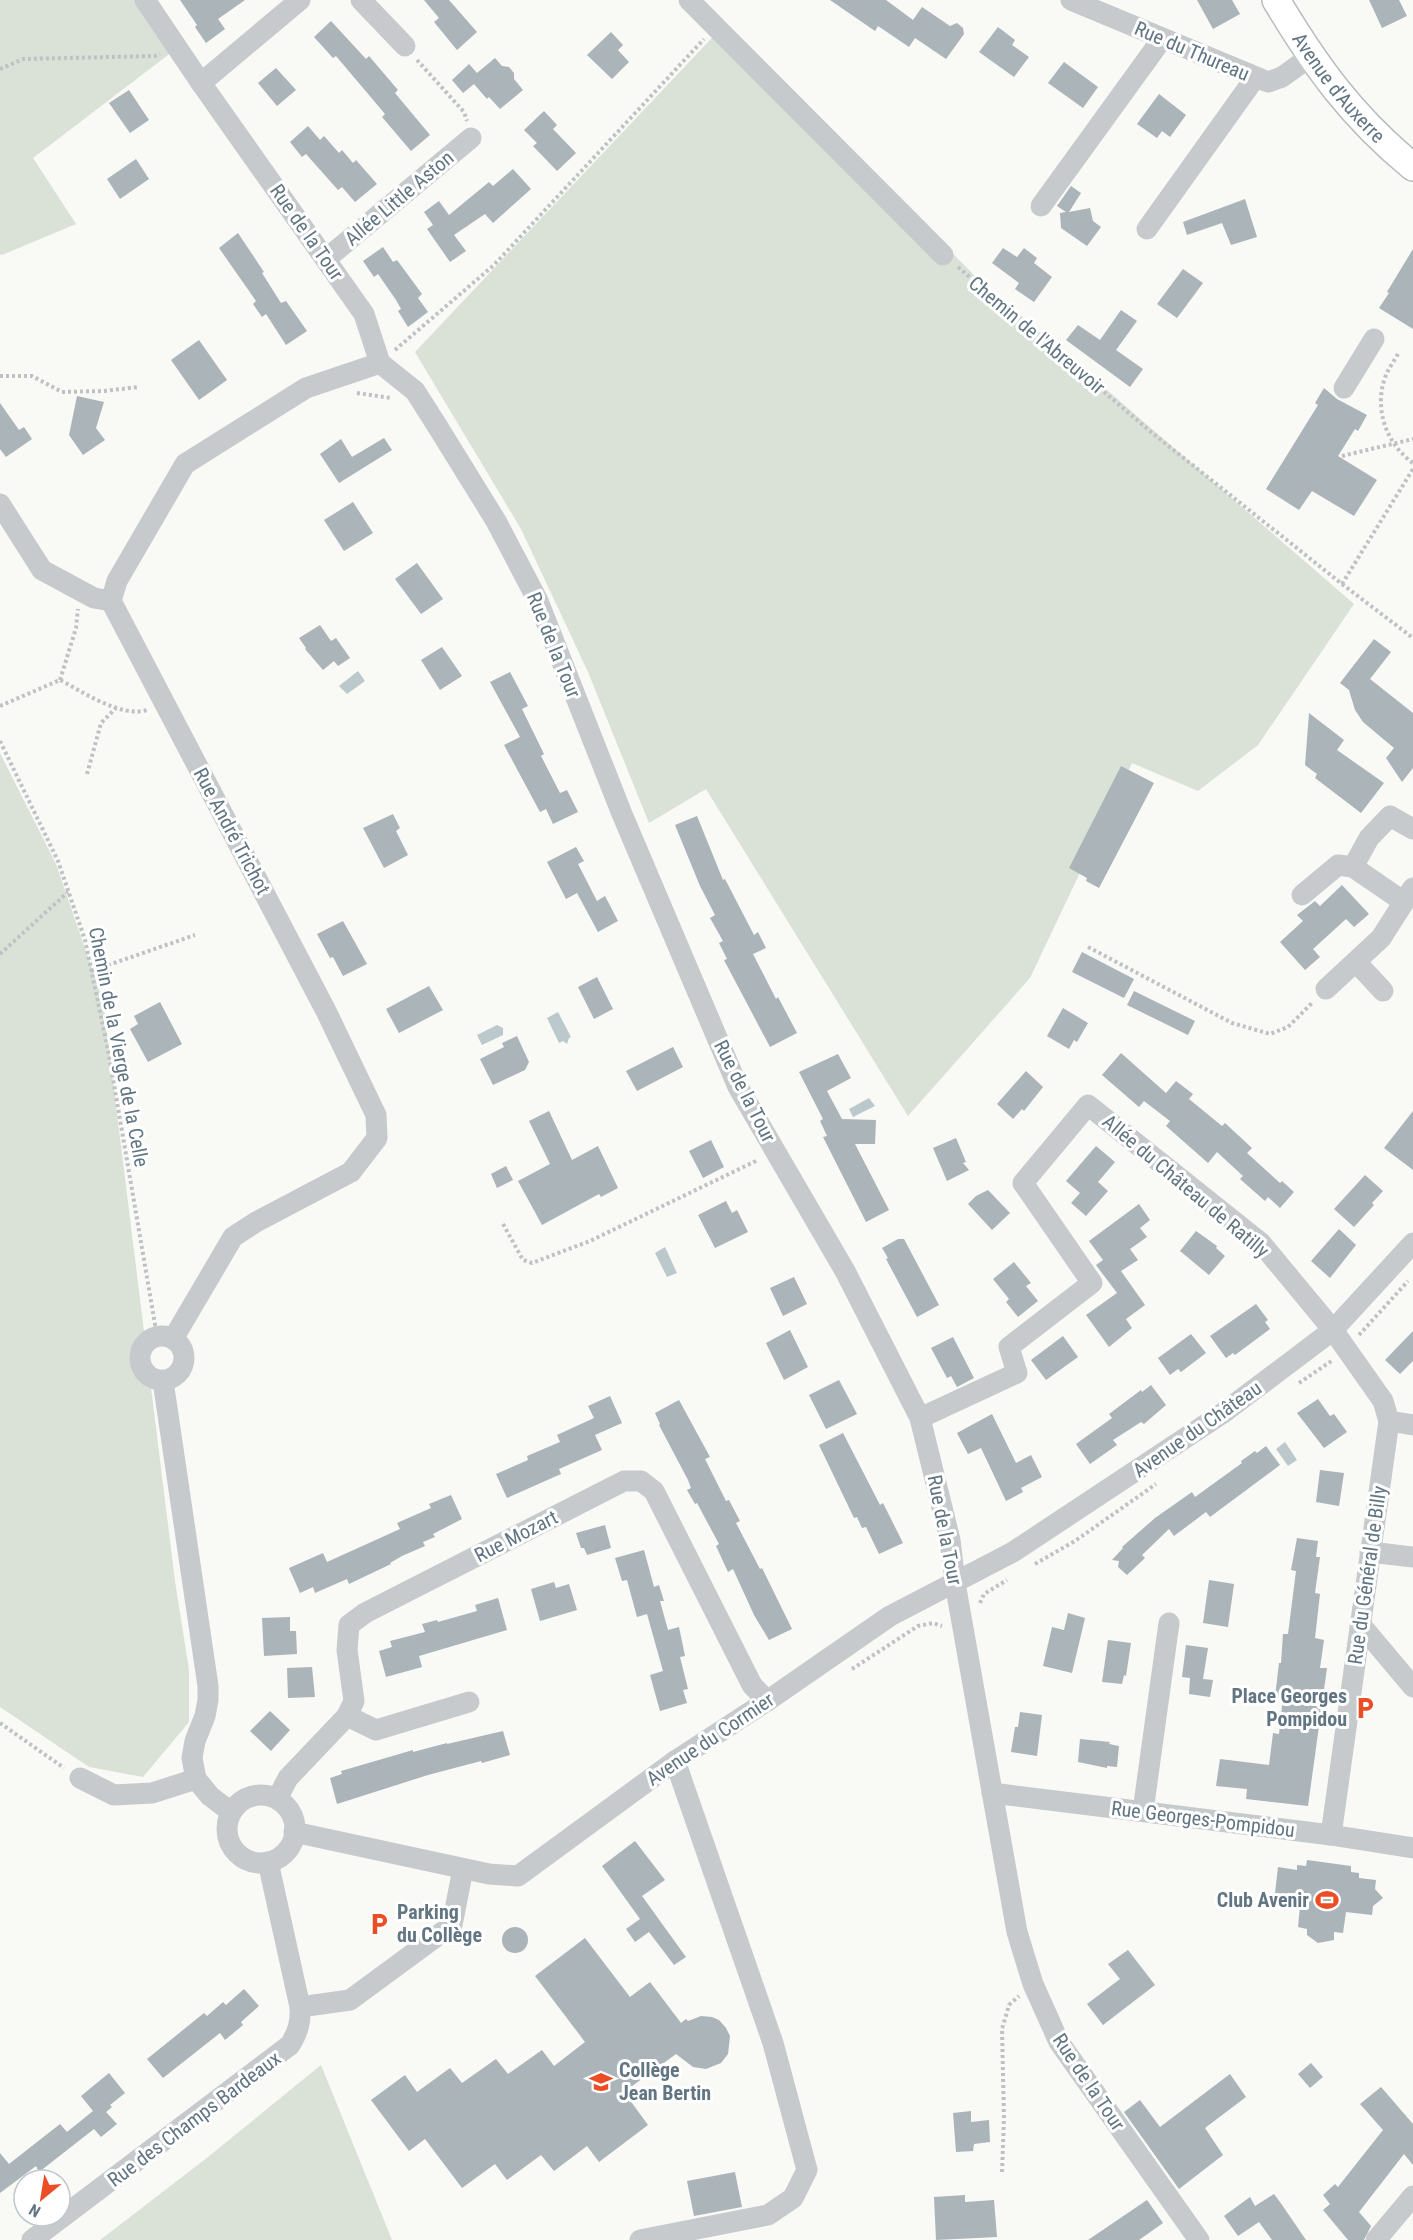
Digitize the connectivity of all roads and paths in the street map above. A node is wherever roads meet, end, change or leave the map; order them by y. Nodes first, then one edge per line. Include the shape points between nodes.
1 (145, 0) edge
2 (300, 0) edge
3 (362, 0) edge
4 (689, 0) edge
5 (1071, 0) edge
6 (1276, 0) edge
7 (716, 27) junction
8 (1162, 39) junction
9 (405, 46) joint
10 (177, 47) junction
11 (1310, 57) junction
12 (0, 69) edge
13 (1261, 80) junction
14 (201, 83) junction
15 (471, 138) joint
16 (1413, 167) edge
17 (1041, 206) dead end
18 (1147, 229) dead end
19 (943, 255) joint
20 (326, 259) junction
21 (1374, 339) dead end
22 (1398, 354) dead end
23 (380, 363) junction
24 (0, 375) edge
25 (345, 376) junction
26 (138, 387) dead end
27 (1344, 388) dead end
28 (415, 392) junction
29 (1413, 439) edge
30 (1393, 444) junction
31 (1342, 456) dead end
32 (1413, 463) edge
33 (1413, 469) edge
34 (0, 504) edge
35 (1342, 584) junction
36 (79, 591) junction
37 (111, 601) junction
38 (1413, 638) edge
39 (60, 680) junction
40 (165, 705) junction
41 (0, 706) edge
42 (116, 708) junction
43 (0, 741) edge
44 (87, 774) dead end
45 (1413, 829) edge
46 (1353, 867) junction
47 (68, 891) junction
48 (1302, 895) dead end
49 (1408, 895) edge
50 (195, 935) dead end
51 (1088, 947) dead end
52 (0, 954) edge
53 (1356, 962) junction
54 (91, 971) junction
55 (1326, 989) joint
56 (1383, 991) dead end
57 (776, 1151) junction
58 (503, 1224) dead end
59 (1413, 1243) edge
60 (1413, 1276) edge
61 (1333, 1330) junction
62 (165, 1338) junction
63 (1353, 1343) dead end
64 (1338, 1356) dead end
65 (163, 1380) junction
66 (1299, 1383) dead end
67 (920, 1418) junction
68 (1389, 1421) junction
69 (1413, 1425) edge
70 (1162, 1479) dead end
71 (1370, 1552) junction
72 (1413, 1557) edge
73 (1033, 1565) dead end
74 (1013, 1577) dead end
75 (955, 1583) junction
76 (978, 1611) dead end
77 (1169, 1623) dead end
78 (1360, 1624) junction
79 (966, 1639) junction
80 (850, 1670) dead end
81 (1413, 1687) edge
82 (767, 1701) junction
83 (469, 1702) dead end
84 (347, 1716) junction
85 (0, 1724) edge
86 (675, 1761) junction
87 (80, 1778) joint
88 (196, 1779) junction
89 (992, 1793) junction
90 (276, 1799) junction
91 (1143, 1811) junction
92 (231, 1812) junction
93 (294, 1832) junction
94 (1331, 1835) junction
95 (1413, 1848) edge
96 (268, 1862) junction
97 (463, 1869) junction
98 (1033, 1984) junction
99 (300, 2007) junction
100 (1002, 2172) dead end
101 (1413, 2196) edge
102 (32, 2240) edge
103 (640, 2240) edge
104 (1199, 2240) edge
105 (1377, 2240) edge

1 - 10 street, Rue de la Tour
2 - 14 street
3 - 9 street
4 - 7 street
5 - 8 street, Rue du Thureau
6 - 11 main road, Avenue d'Auxerre
7 - 19 street
7 - 23 path via 494,265
8 - 13 street, Rue du Thureau
8 - 17 street
9 - 15 path via 464,112
10 - 12 path via 155,56 23,59
10 - 14 street, Rue de la Tour
11 - 13 street, Rue du Thureau via 1282,77
11 - 16 main road, Avenue d'Auxerre via 1363,122
13 - 18 street
14 - 20 street, Rue de la Tour
15 - 20 street, Allée Little Aston
19 - 35 path, Chemin de l'Abreuvoir via 1151,432
20 - 23 street, Rue de la Tour via 364,314
21 - 27 street
22 - 30 path via 1386,375 1382,393 1382,412
23 - 25 street
23 - 28 street, Rue de la Tour
24 - 26 path via 32,376 62,392
25 - 28 path via 356,393 390,398
25 - 37 street via 306,388 185,464 117,581
28 - 57 street, Rue de la Tour via 496,521 538,601 622,814 738,1087
29 - 30 path
30 - 31 path
30 - 32 path
33 - 35 path
34 - 36 street via 42,570
35 - 38 path, Chemin de l'Abreuvoir
36 - 37 street
36 - 39 path via 76,628
37 - 40 street, Rue André Trichot
39 - 41 path
39 - 42 path
40 - 42 path via 141,712
40 - 62 street, Rue André Trichot via 326,1011 376,1115 378,1127 377,1138 351,1172 233,1237
42 - 44 path via 101,723
43 - 47 path, Chemin de la Vierge de la Celle via 58,861
45 - 46 street via 1390,816 1369,838
46 - 48 street via 1338,866
46 - 49 street
47 - 52 path
47 - 54 path, Chemin de la Vierge de la Celle
49 - 53 street via 1381,938
50 - 54 path
51 - 55 path via 1232,1023 1270,1034 1288,1027
53 - 55 street
53 - 56 street
54 - 62 path, Chemin de la Vierge de la Celle
57 - 58 path via 590,1241 532,1263 523,1260
57 - 67 street, Rue de la Tour via 845,1271
59 - 61 street, Avenue du Château
60 - 63 path
61 - 67 street, Allée du Château de Ratilly via 1261,1243 1088,1105 1023,1183 1092,1283 1009,1347 1017,1373
61 - 68 street via 1383,1401
61 - 75 street, Avenue du Château via 1223,1413 1013,1552
62 - 65 street via 183,1351 184,1359 178,1374
62 - 65 street via 145,1344 140,1358 150,1377
64 - 66 path
65 - 88 street via 208,1686 205,1716 192,1758
67 - 75 street, Rue de la Tour via 950,1540
68 - 69 street
68 - 71 street, Rue du Général de Billy
70 - 73 path via 1075,1541
71 - 72 street
71 - 78 street, Rue du Général de Billy
74 - 76 path via 984,1594
75 - 79 street, Rue de la Tour
75 - 82 street, Avenue du Cormier via 896,1612
77 - 91 street
78 - 81 street
78 - 94 street, Rue du Général de Billy
79 - 80 path via 955,1646 949,1630 940,1625 918,1626
79 - 89 street, Rue de la Tour
82 - 84 street, Rue Mozart via 752,1685 654,1491 641,1481 624,1482 365,1613 349,1625 347,1650 354,1701
82 - 86 street, Avenue du Cormier
83 - 84 street via 376,1730
84 - 90 street via 288,1778
85 - 87 path
86 - 97 street, Avenue du Cormier via 518,1876
86 - 103 street via 772,2043 807,2170 794,2198 768,2215
87 - 88 street via 114,1795 152,1793
88 - 92 street
89 - 91 street, Rue Georges-Pompidou
89 - 98 street, Rue de la Tour via 1017,1932
90 - 92 street via 257,1795
90 - 93 street via 291,1814
91 - 94 street, Rue Georges-Pompidou
92 - 96 street via 227,1822 230,1844 246,1860
93 - 96 street via 286,1851
93 - 97 street, Avenue du Cormier
94 - 95 street, Rue Georges-Pompidou
96 - 99 street, Rue des Champs Bardeaux
97 - 99 street via 452,1925 350,2000
98 - 100 path via 1009,2005 1002,2029
98 - 104 street, Rue de la Tour via 1059,2042
99 - 102 street, Rue des Champs Bardeaux via 297,2035 280,2054
101 - 105 street

